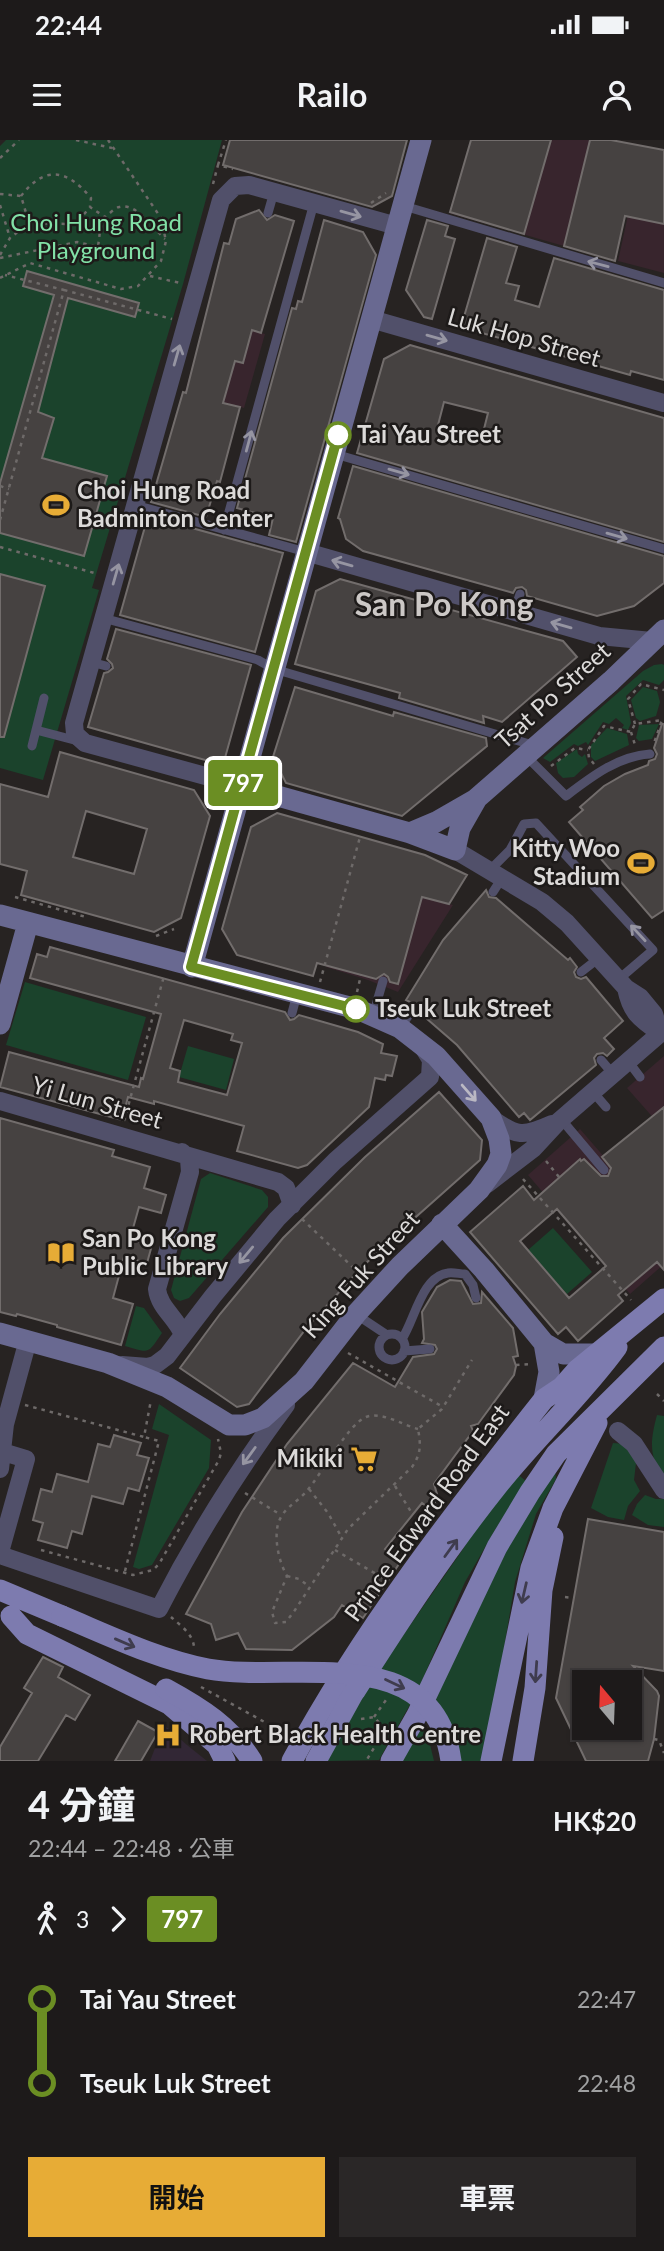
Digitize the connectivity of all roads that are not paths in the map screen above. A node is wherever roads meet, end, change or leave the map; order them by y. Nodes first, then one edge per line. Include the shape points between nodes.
1 (421, 140) edge
2 (274, 192) junction
3 (314, 203) junction
4 (268, 213) dead end
5 (400, 216) junction
6 (664, 282) edge
7 (371, 319) junction
8 (664, 403) edge
9 (333, 454) junction
10 (135, 505) junction
11 (224, 530) junction
12 (664, 549) edge
13 (306, 552) junction
14 (103, 618) junction
15 (660, 637) edge
16 (274, 668) junction
17 (44, 698) dead end
18 (36, 730) junction
19 (80, 739) junction
20 (32, 746) dead end
21 (532, 752) junction
22 (650, 754) road end
23 (242, 786) junction
24 (476, 799) junction
25 (410, 833) junction
26 (455, 850) junction
27 (495, 880) junction
28 (0, 915) edge
29 (28, 923) junction
30 (599, 958) junction
31 (191, 967) junction
32 (582, 972) dead end
33 (383, 981) dead end
34 (622, 984) junction
35 (412, 1010) dead end
36 (373, 1015) junction
37 (0, 1024) edge
38 (400, 1028) junction
39 (662, 1032) edge
40 (421, 1043) junction
41 (628, 1061) junction
42 (640, 1077) dead end
43 (593, 1092) junction
44 (0, 1101) edge
45 (606, 1107) dead end
46 (491, 1118) junction
47 (560, 1120) junction
48 (182, 1152) junction
49 (604, 1170) dead end
50 (479, 1190) junction
51 (295, 1211) junction
52 (442, 1224) junction
53 (477, 1298) dead end
54 (664, 1299) edge
55 (356, 1314) junction
56 (635, 1323) junction
57 (0, 1333) edge
58 (183, 1335) junction
59 (387, 1335) junction
60 (402, 1339) junction
61 (28, 1340) junction
62 (544, 1343) junction
63 (664, 1347) edge
64 (430, 1349) dead end
65 (404, 1351) junction
66 (597, 1354) junction
67 (108, 1363) junction
68 (304, 1381) junction
69 (544, 1399) junction
70 (610, 1400) junction
71 (2, 1421) edge
72 (618, 1431) dead end
73 (2, 1460) edge
74 (565, 1484) junction
75 (664, 1490) edge
76 (0, 1553) edge
77 (0, 1590) edge
78 (5, 1613) edge
79 (225, 1761) edge
80 (252, 1761) edge
81 (292, 1761) edge
82 (316, 1761) edge
83 (391, 1761) edge
84 (451, 1761) edge
85 (491, 1761) edge
86 (523, 1761) edge

1 - 5 street
2 - 3 street
2 - 4 lane
10 -> 2 street via 221,200 241,185
3 -> 5 street
11 -> 3 lane
6 -> 5 lane
5 - 7 street
7 -> 8 street, Luk Hop Street
7 - 9 street
9 -> 12 lane
9 - 13 street
10 - 11 lane
14 -> 10 street
11 - 13 lane
15 -> 13 street via 599,636 517,603
13 - 16 street
14 - 16 lane
14 - 19 street via 98,664 74,723
15 - 21 street, Tsat Po Street
16 - 21 lane
16 - 23 street
17 - 18 lane
18 - 19 lane
18 - 20 lane
19 - 23 street
21 - 22 lane via 544,774 566,796 601,772
21 - 24 street, Tsat Po Street
23 - 25 street
23 - 31 street
24 - 25 street, Tsat Po Street
24 - 26 street, Tsat Po Street via 460,828
25 - 26 street
26 - 27 street
27 - 30 street via 542,902
34 -> 27 lane via 653,950 536,823 524,824
28 - 29 street
29 - 31 street
29 - 37 street
30 - 32 lane
30 - 34 street
31 - 36 street via 294,1004
33 - 36 lane
34 - 39 street via 640,997
35 - 38 lane
36 - 38 street
38 - 40 street
39 - 41 street, King Fuk Street
40 -> 46 street
40 - 51 street via 431,1060 430,1077 335,1161
41 - 42 lane
41 - 43 street, King Fuk Street via 607,1067
43 - 45 lane
43 - 47 street, King Fuk Street
44 - 48 street, Yi Lun Street
46 - 47 street via 522,1134
46 - 50 street via 501,1154
47 - 49 lane
47 - 50 street, King Fuk Street via 534,1148
48 - 51 street, Yi Lun Street via 278,1182 286,1188
48 - 58 street via 189,1159 190,1172 157,1289 160,1302
50 - 52 street, King Fuk Street
51 -> 58 street via 253,1246
52 - 55 street, King Fuk Street
52 - 62 street
53 - 60 lane via 465,1274 447,1273 433,1280 423,1291
54 - 56 main road, Prince Edward Road East
55 - 59 lane
55 - 68 street, King Fuk Street
56 - 66 main road, Prince Edward Road East
82 -> 56 main road, Prince Edward Road East, bridge via 354,1692 496,1487 589,1384
57 - 61 street
58 - 67 street via 155,1365
59 - 60 lane
59 - 65 lane via 380,1345 384,1356 396,1359
60 - 65 lane
61 - 67 street
61 - 71 street
62 - 66 street via 563,1354
62 - 69 street via 549,1372
63 - 70 main road
64 - 65 lane
66 - 69 main road, Prince Edward Road East
67 - 68 street via 167,1387 221,1422 237,1426 263,1418
68 -> 76 street, King Fuk Street via 214,1508 163,1611
69 - 81 main road, Prince Edward Road East via 412,1570
70 - 74 main road
70 - 83 main road via 550,1461 509,1526
71 - 73 street
72 - 75 street via 634,1444
73 - 76 street via 26,1459
74 -> 85 main road via 541,1536 526,1585
74 -> 86 main road via 542,1590 535,1688
77 -> 84 main road, bridge via 143,1650 194,1666 240,1673 355,1674 392,1682 429,1709 444,1733
78 - 79 main road via 27,1634 169,1704 217,1745
78 - 80 main road, bridge via 166,1689 218,1721

